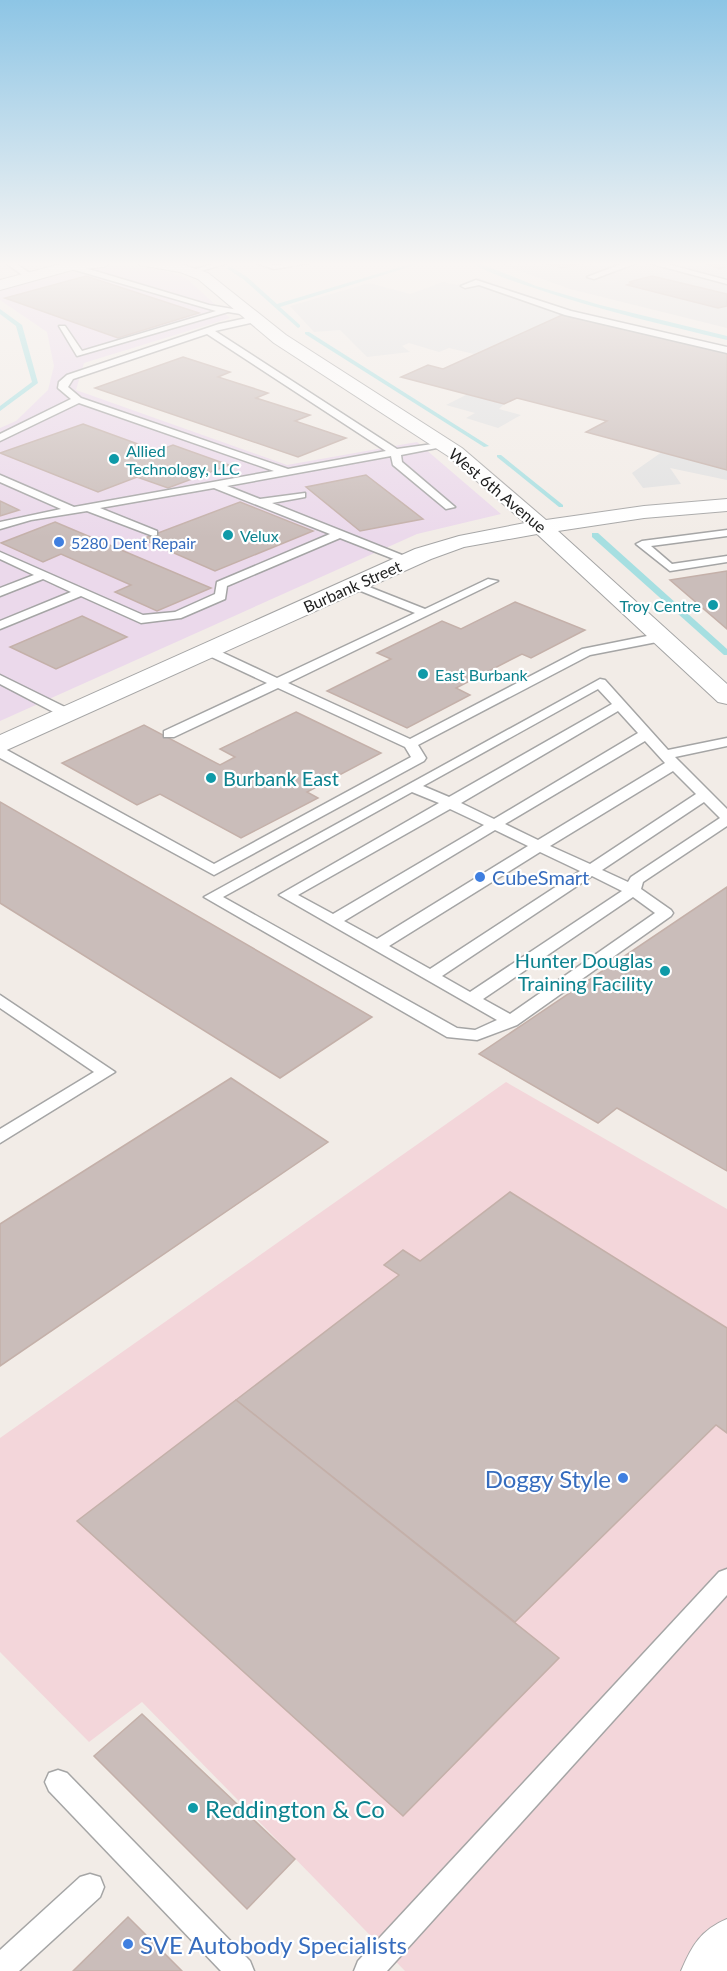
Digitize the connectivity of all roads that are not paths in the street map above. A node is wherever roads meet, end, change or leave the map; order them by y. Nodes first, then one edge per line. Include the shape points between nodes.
1 (139, 354) edge
2 (243, 354) edge
3 (302, 354) edge
4 (78, 399) junction
5 (0, 438) edge
6 (443, 444) junction
7 (396, 453) junction
8 (287, 472) junction
9 (0, 478) edge
10 (215, 485) junction
11 (301, 495) dead end
12 (259, 502) junction
13 (727, 505) edge
14 (89, 507) junction
15 (450, 507) dead end
16 (73, 510) junction
17 (0, 526) edge
18 (542, 527) junction
19 (153, 533) dead end
20 (727, 533) edge
21 (339, 534) junction
22 (0, 555) edge
23 (727, 559) edge
24 (408, 561) junction
25 (43, 575) junction
26 (492, 581) dead end
27 (355, 585) junction
28 (0, 592) edge
29 (80, 592) junction
30 (424, 613) junction
31 (0, 625) edge
32 (662, 637) junction
33 (209, 651) junction
34 (0, 679) edge
35 (278, 683) junction
36 (727, 697) edge
37 (619, 705) junction
38 (68, 714) junction
39 (169, 734) dead end
40 (646, 734) junction
41 (727, 742) edge
42 (410, 744) junction
43 (0, 745) edge
44 (0, 752) edge
45 (669, 759) junction
46 (412, 787) junction
47 (705, 795) junction
48 (450, 803) junction
49 (727, 819) edge
50 (496, 825) junction
51 (539, 846) junction
52 (591, 870) junction
53 (633, 890) junction
54 (333, 921) junction
55 (377, 946) junction
56 (430, 976) junction
57 (471, 999) junction
58 (0, 1000) edge
59 (512, 1021) junction
60 (0, 1137) edge
61 (727, 1579) edge
62 (58, 1782) dead end
63 (90, 1887) dead end
64 (727, 1946) edge
65 (0, 1969) edge
66 (240, 1971) edge
67 (368, 1971) edge
68 (708, 1971) edge

1 - 4 lane via 70,377 63,388
2 - 7 lane
3 - 6 street, West 6th Avenue
4 - 5 lane
4 - 8 lane
6 - 7 lane
6 - 18 street, West 6th Avenue
7 - 8 lane
7 - 15 lane via 397,463
8 - 10 lane
9 - 16 lane
10 - 12 lane
10 - 14 lane
11 - 12 lane
12 - 21 lane
13 - 18 street, Burbank Street
14 - 16 lane
14 - 19 lane
16 - 17 lane
18 - 24 street, Burbank Street via 459,542
18 - 32 street, West 6th Avenue
20 - 23 lane via 642,544 670,568
21 - 24 lane
21 - 29 lane via 221,584 221,596 177,615 141,619
22 - 25 lane
24 - 27 street, Burbank Street
25 - 28 lane
25 - 29 lane
26 - 30 lane
27 - 30 lane
27 - 33 street, Burbank Street
29 - 31 lane
30 - 35 lane
32 - 36 street, West 6th Avenue
32 - 42 lane via 586,652
33 - 35 lane
33 - 38 street, Burbank Street
34 - 38 lane
35 - 39 lane
35 - 42 lane
37 - 40 lane
37 - 46 lane via 600,683
37 - 48 lane
38 - 43 street, Burbank Street
40 - 45 lane
40 - 50 lane
41 - 45 lane
42 - 44 lane via 419,758 214,870
45 - 47 lane
45 - 51 lane
46 - 48 lane
46 - 59 lane via 213,897 453,1033 477,1035
47 - 49 lane
47 - 52 lane
48 - 50 lane
48 - 54 lane via 287,896
49 - 53 lane via 636,880
50 - 51 lane
50 - 54 lane
51 - 52 lane
51 - 55 lane
52 - 53 lane
52 - 56 lane
53 - 57 lane
53 - 59 lane via 665,913
54 - 55 lane
55 - 56 lane
56 - 57 lane
57 - 59 lane
58 - 60 lane via 106,1072
61 - 67 lane
62 - 66 lane
63 - 65 lane
64 - 68 street

